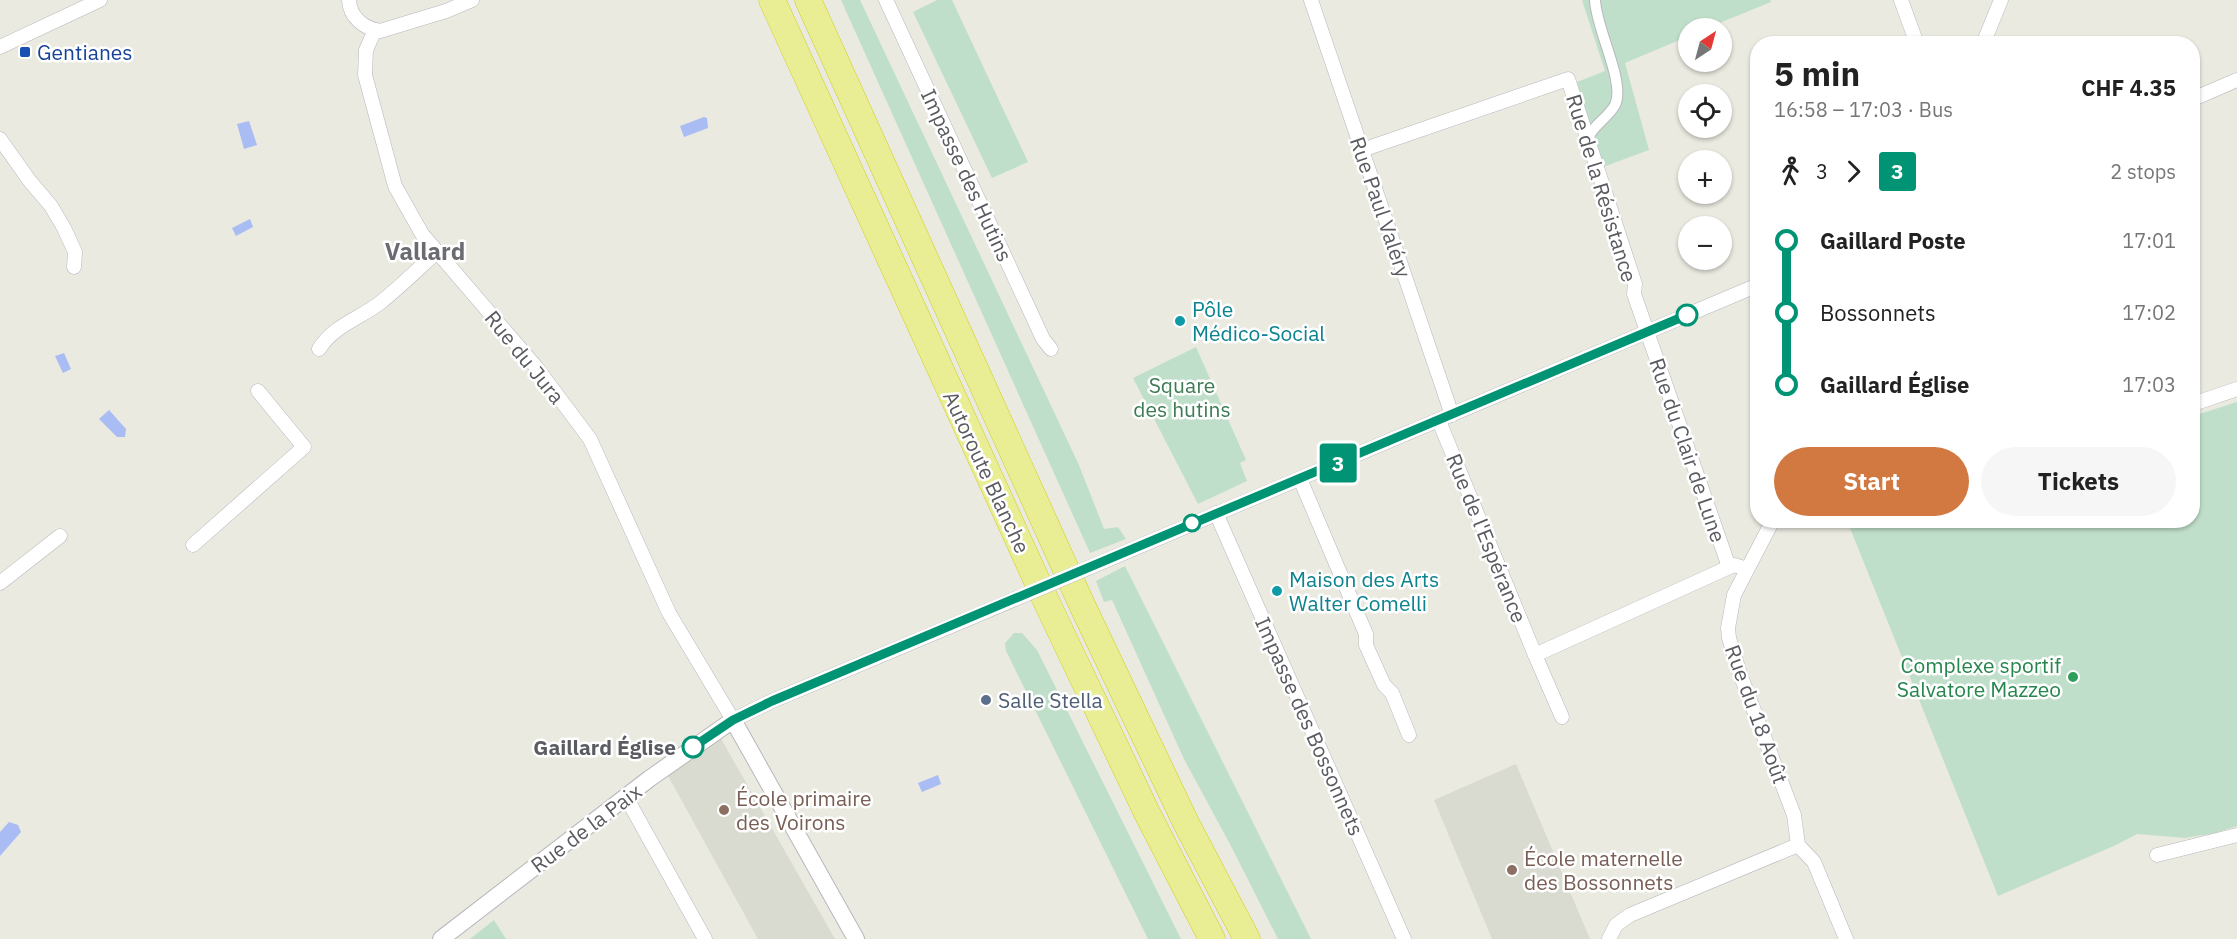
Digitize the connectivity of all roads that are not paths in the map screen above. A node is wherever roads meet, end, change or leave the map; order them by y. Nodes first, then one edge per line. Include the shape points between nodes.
1 (100, 0) edge
2 (349, 0) edge
3 (472, 0) edge
4 (772, 0) edge
5 (808, 0) edge
6 (886, 0) edge
7 (1311, 0) edge
8 (1595, 0) edge
9 (1901, 0) edge
10 (2001, 0) edge
11 (375, 30) junction
12 (1914, 36) edge
13 (1986, 36) edge
14 (0, 47) edge
15 (2237, 81) edge
16 (2200, 96) edge
17 (1588, 138) junction
18 (0, 139) edge
19 (1362, 150) junction
20 (437, 252) junction
21 (74, 267) dead end
22 (1750, 288) edge
23 (1648, 333) junction
24 (319, 349) dead end
25 (1051, 349) dead end
26 (2237, 389) edge
27 (258, 392) dead end
28 (2200, 402) edge
29 (1445, 418) junction
30 (1300, 479) junction
31 (1216, 513) junction
32 (1769, 528) edge
33 (60, 536) dead end
34 (194, 545) dead end
35 (1729, 567) junction
36 (1747, 569) junction
37 (0, 583) edge
38 (1535, 655) junction
39 (1563, 717) dead end
40 (733, 720) junction
41 (1408, 735) dead end
42 (626, 797) junction
43 (2237, 835) edge
44 (1798, 845) junction
45 (2157, 855) dead end
46 (441, 939) edge
47 (705, 939) edge
48 (856, 939) edge
49 (1212, 939) edge
50 (1246, 939) edge
51 (1404, 939) edge
52 (1609, 939) edge
53 (1846, 939) edge

1 - 14 street
2 - 11 street via 353,15
3 - 11 street via 393,28
4 - 49 highway, Autoroute Blanche via 1062,636
5 - 50 highway, Autoroute Blanche via 1083,607
6 - 25 street, Impasse des Hutins
7 - 19 street, Rue Paul Valéry
8 - 17 street via 1619,90 1615,106
9 - 12 street
10 - 13 street
11 - 20 street, Rue du Jura via 364,64 383,148 395,186
15 - 16 street
17 - 19 street, Rue de la Résistance via 1568,79
17 - 23 street, Rue de la Résistance
18 - 21 street via 51,206 74,245
19 - 29 street, Rue Paul Valéry
20 - 24 street via 381,302 327,337
20 - 40 street, Rue du Jura via 536,367 590,439 669,613
22 - 23 street
23 - 29 street
23 - 35 street, Rue du Clair de Lune
26 - 28 street
27 - 34 street via 304,447
29 - 30 street
29 - 38 street, Rue de l'Espérance
30 - 31 street
30 - 41 street via 1366,634 1366,645 1384,685 1392,693
31 - 40 street, bridge
31 - 51 street, Impasse des Bossonnets
32 - 36 street, Rue du 18 Août
33 - 37 street
35 - 36 street
35 - 38 street
36 - 44 street, Rue du 18 Août via 1734,595 1729,638 1794,815
38 - 39 street, Rue de l'Espérance
40 - 42 street, Rue de la Paix
40 - 48 street
42 - 46 street, Rue de la Paix
42 - 47 street
43 - 45 street
44 - 52 street via 1630,915 1616,925
44 - 53 street via 1814,862

